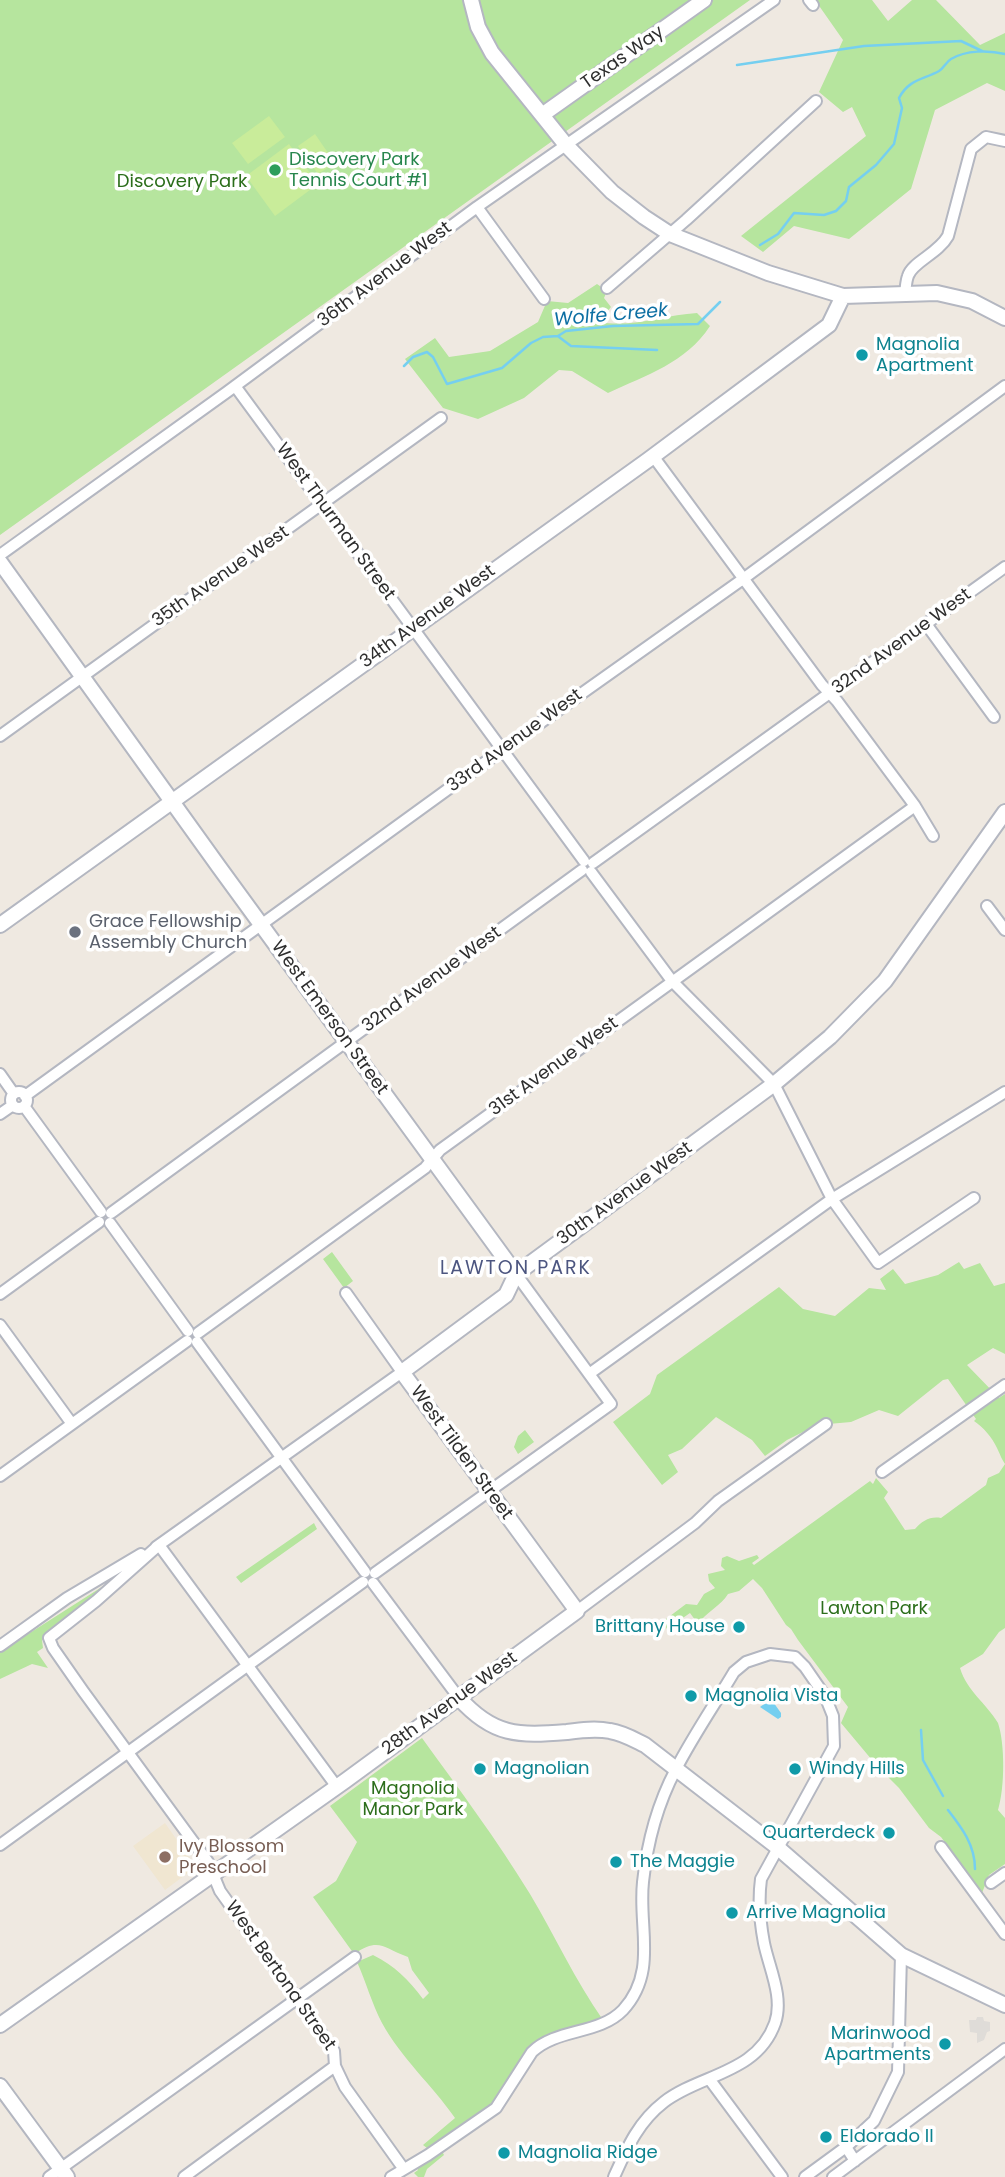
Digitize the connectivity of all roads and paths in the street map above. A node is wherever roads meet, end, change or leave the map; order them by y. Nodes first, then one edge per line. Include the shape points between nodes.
1 (471, 0) edge
2 (704, 0) edge
3 (774, 0) edge
4 (816, 101) dead end
5 (541, 115) junction
6 (1005, 141) edge
7 (566, 145) junction
8 (477, 207) junction
9 (670, 234) junction
10 (607, 288) dead end
11 (905, 293) junction
12 (843, 296) junction
13 (544, 299) dead end
14 (1005, 318) edge
15 (235, 386) junction
16 (1005, 386) edge
17 (441, 418) dead end
18 (653, 456) junction
19 (322, 505) junction
20 (0, 555) edge
21 (0, 562) edge
22 (1005, 567) edge
23 (743, 579) junction
24 (926, 624) junction
25 (413, 628) junction
26 (81, 676) junction
27 (830, 694) junction
28 (994, 717) dead end
29 (0, 736) edge
30 (502, 750) junction
31 (172, 801) junction
32 (915, 806) junction
33 (1005, 812) edge
34 (933, 836) dead end
35 (588, 866) junction
36 (988, 906) dead end
37 (0, 925) edge
38 (262, 926) junction
39 (1005, 930) edge
40 (672, 981) junction
41 (347, 1041) junction
42 (0, 1074) edge
43 (775, 1084) junction
44 (1005, 1093) edge
45 (19, 1100) junction
46 (0, 1114) edge
47 (433, 1158) junction
48 (974, 1198) dead end
49 (832, 1199) junction
50 (105, 1217) junction
51 (516, 1273) junction
52 (346, 1293) dead end
53 (0, 1294) edge
54 (0, 1325) edge
55 (192, 1337) junction
56 (402, 1371) junction
57 (589, 1374) junction
58 (1005, 1385) edge
59 (72, 1424) junction
60 (826, 1424) dead end
61 (282, 1457) junction
62 (882, 1472) dead end
63 (0, 1476) edge
64 (489, 1491) junction
65 (159, 1545) junction
66 (369, 1578) junction
67 (577, 1611) junction
68 (0, 1646) edge
69 (53, 1648) joint
70 (248, 1665) junction
71 (458, 1698) junction
72 (128, 1753) junction
73 (675, 1770) junction
74 (337, 1787) junction
75 (0, 1845) edge
76 (778, 1847) junction
77 (941, 1847) dead end
78 (1005, 1873) edge
79 (214, 1874) junction
80 (991, 1883) dead end
81 (1005, 1934) edge
82 (901, 1955) junction
83 (355, 1957) dead end
84 (296, 1998) junction
85 (1005, 2005) edge
86 (0, 2025) edge
87 (1005, 2049) edge
88 (335, 2066) junction
89 (710, 2080) junction
90 (0, 2086) edge
91 (846, 2147) junction
92 (855, 2161) junction
93 (403, 2168) junction
94 (59, 2174) edge
95 (184, 2177) edge
96 (391, 2177) edge
97 (614, 2177) edge
98 (782, 2177) edge
99 (805, 2177) edge
100 (833, 2177) edge

1 - 5 street via 492,53
2 - 5 street, Texas Way
3 - 7 street, 36th Avenue West
4 - 9 street
5 - 7 street
6 - 11 street via 986,137 971,149 942,247 908,274
7 - 8 street, 36th Avenue West
7 - 9 street via 621,199
8 - 13 street
8 - 15 street, 36th Avenue West
9 - 10 street
9 - 12 street via 768,273
11 - 12 street
11 - 14 street via 949,294
12 - 18 street, 34th Avenue West via 829,325
15 - 19 street, West Thurman Street
15 - 20 street, 36th Avenue West
16 - 23 street, 33rd Avenue West
17 - 19 street, 35th Avenue West
18 - 23 street
18 - 25 street, 34th Avenue West
19 - 25 street, West Thurman Street
19 - 26 street, 35th Avenue West
21 - 26 street, West Emerson Street
22 - 24 street, 32nd Avenue West
23 - 27 street
23 - 30 street, 33rd Avenue West
24 - 27 street, 32nd Avenue West
24 - 28 street
25 - 30 street, West Thurman Street
25 - 31 street, 34th Avenue West
26 - 29 street, 35th Avenue West
26 - 31 street, West Emerson Street
27 - 32 street
27 - 35 street, 32nd Avenue West
30 - 35 street, West Thurman Street
30 - 38 street, 33rd Avenue West
31 - 37 street, 34th Avenue West
31 - 38 street, West Emerson Street
32 - 34 street
32 - 40 street, 31st Avenue West
33 - 43 street, 30th Avenue West via 885,981
35 - 40 street, West Thurman Street
35 - 41 street, 32nd Avenue West
36 - 39 street
38 - 41 street, West Emerson Street
38 - 45 street, 33rd Avenue West
40 - 43 street, West Thurman Street
40 - 47 street, 31st Avenue West
41 - 47 street, West Emerson Street
41 - 50 street, 32nd Avenue West
42 - 45 street
43 - 49 street, West Thurman Street
43 - 51 street, 30th Avenue West
44 - 49 street
45 - 46 street, 33rd Avenue West
45 - 50 street
47 - 51 street, West Emerson Street
47 - 55 street, 31st Avenue West
48 - 49 street, West Thurman Street via 878,1263
49 - 57 street
50 - 53 street, 32nd Avenue West
50 - 55 street
51 - 56 street, 30th Avenue West via 506,1295
51 - 57 street, West Emerson Street
52 - 56 street, West Tilden Street
54 - 59 street
55 - 59 street, 31st Avenue West
55 - 61 street
56 - 61 street, 30th Avenue West
56 - 64 street, West Tilden Street
57 - 64 street, West Emerson Street via 611,1404
58 - 62 street
59 - 63 street, 31st Avenue West
60 - 67 street, 28th Avenue West
61 - 65 street, 30th Avenue West
61 - 66 street
64 - 66 street
64 - 67 street, West Tilden Street
65 - 68 street, 30th Avenue West via 67,1598
65 - 69 street, 30th Avenue West via 49,1638
65 - 70 street
66 - 70 street
66 - 71 street
67 - 71 street, 28th Avenue West
69 - 72 street, West Bertona Street
70 - 72 street
70 - 74 street
71 - 73 street via 473,1714 504,1731 541,1734 595,1729 625,1734
71 - 74 street, 28th Avenue West
72 - 75 street
72 - 79 street, West Bertona Street
73 - 76 street
73 - 76 street via 734,1672 746,1662 770,1654 794,1657 825,1696 833,1716 834,1746
73 - 93 street via 650,1843 643,1882 646,1962 632,1998 607,2022 540,2045 496,2108
74 - 79 street, 28th Avenue West
76 - 82 street
76 - 89 street via 761,1879 758,1896 774,1980 776,2020 753,2055
77 - 81 street
78 - 80 street
79 - 84 street, West Bertona Street via 220,1891
79 - 86 street, 28th Avenue West
82 - 85 street
82 - 91 street via 898,2072 874,2122
83 - 84 street
84 - 88 street, West Bertona Street via 334,2050
84 - 94 street
87 - 92 street
88 - 93 street, West Bertona Street
88 - 95 street
89 - 97 street via 665,2101 645,2120
89 - 98 street
90 - 94 street
91 - 92 street
91 - 99 street
92 - 100 street
93 - 96 street

